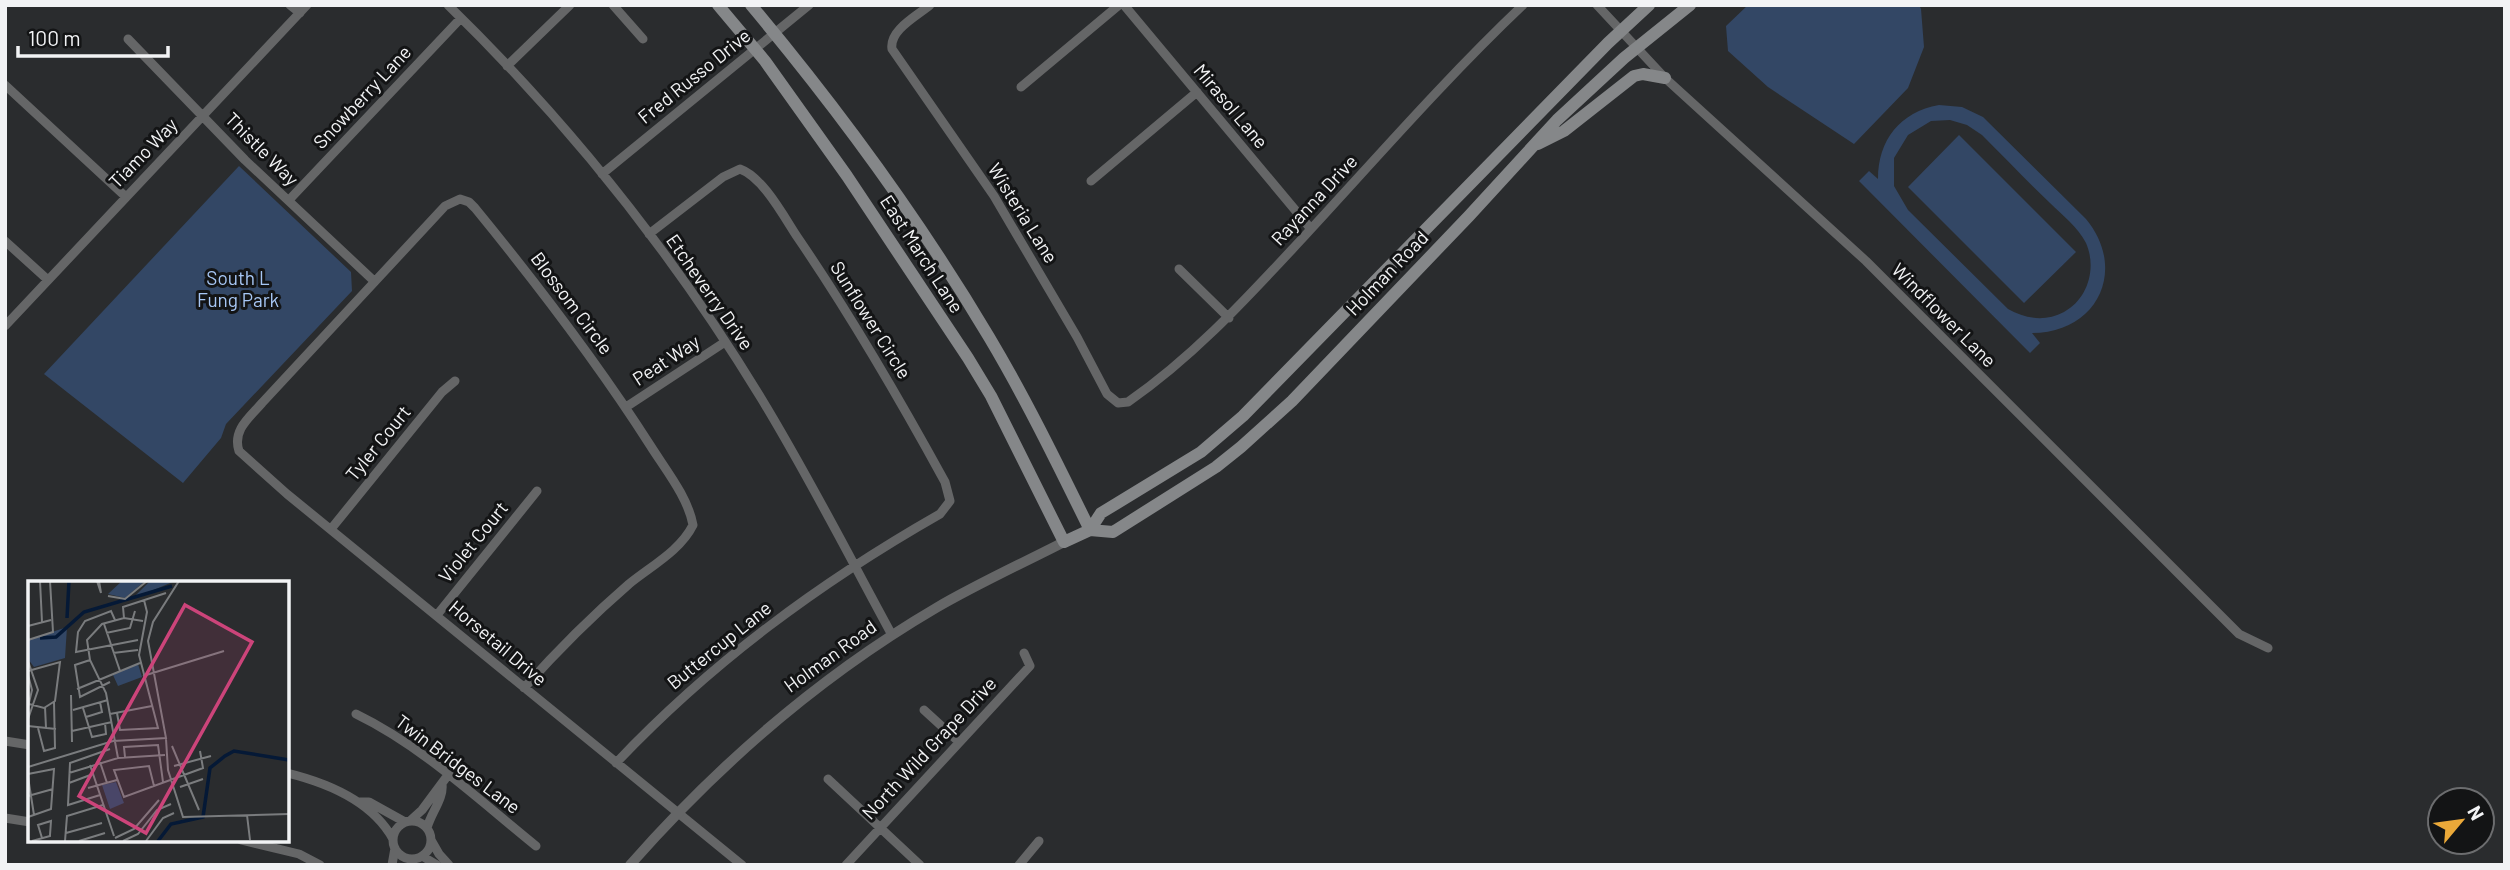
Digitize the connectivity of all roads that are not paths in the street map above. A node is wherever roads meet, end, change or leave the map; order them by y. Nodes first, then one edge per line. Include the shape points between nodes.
1 (290, 5) edge
2 (307, 5) edge
3 (448, 5) edge
4 (570, 5) edge
5 (613, 5) edge
6 (718, 5) edge
7 (751, 5) edge
8 (809, 5) edge
9 (930, 5) edge
10 (1121, 5) edge
11 (1523, 5) edge
12 (1597, 5) edge
13 (1649, 5) edge
14 (1689, 5) edge
15 (300, 13) junction
16 (461, 18) junction
17 (1620, 31) junction
18 (774, 33) junction
19 (128, 39) dead end
20 (643, 39) dead end
21 (1636, 48) junction
22 (755, 49) junction
23 (507, 66) junction
24 (1665, 78) junction
25 (5, 85) edge
26 (1021, 87) dead end
27 (1197, 92) junction
28 (204, 115) junction
29 (1529, 149) junction
30 (602, 174) junction
31 (1091, 181) dead end
32 (126, 197) junction
33 (289, 200) junction
34 (1311, 229) junction
35 (649, 234) junction
36 (5, 241) edge
37 (1179, 270) dead end
38 (48, 280) junction
39 (374, 281) junction
40 (1229, 318) junction
41 (5, 326) edge
42 (725, 341) junction
43 (455, 381) dead end
44 (1118, 403) joint
45 (626, 407) junction
46 (237, 444) joint
47 (537, 491) dead end
48 (331, 529) junction
49 (1090, 530) junction
50 (1064, 542) junction
51 (854, 564) junction
52 (437, 615) junction
53 (892, 635) junction
54 (2267, 648) dead end
55 (1024, 653) dead end
56 (524, 688) junction
57 (924, 710) dead end
58 (356, 714) dead end
59 (5, 741) edge
60 (959, 742) junction
61 (28, 745) edge
62 (616, 763) junction
63 (289, 774) edge
64 (448, 775) junction
65 (828, 779) dead end
66 (442, 784) junction
67 (360, 802) junction
68 (677, 813) junction
69 (5, 818) edge
70 (408, 821) junction
71 (28, 822) edge
72 (428, 828) junction
73 (880, 828) junction
74 (431, 839) junction
75 (1039, 841) dead end
76 (249, 842) edge
77 (394, 844) junction
78 (536, 846) dead end
79 (422, 856) junction
80 (406, 862) edge
81 (320, 865) edge
82 (392, 865) edge
83 (437, 865) edge
84 (449, 865) edge
85 (630, 865) edge
86 (742, 865) edge
87 (845, 865) edge
88 (920, 865) edge
89 (1019, 865) edge

1 - 15 street
2 - 15 street, Tiamo Way
3 - 16 street, Etcheverry Drive
4 - 23 street
5 - 20 street
6 - 22 main road, East March Lane
7 - 18 main road, East March Lane
8 - 18 street, Fred Russo Drive
9 - 44 street, Wisteria Lane via 895,34 891,44 895,55 993,196 1107,394
10 - 26 street
10 - 27 street, Mirasol Lane
11 - 34 street, Rayanna Drive
12 - 17 street, Windflower Lane
13 - 17 main road, Holman Road
14 - 21 main road, Holman Road
15 - 28 street, Tiamo Way
16 - 23 street, Etcheverry Drive
16 - 33 street, Snowberry Lane
17 - 21 street, Windflower Lane
17 - 49 main road, Holman Road via 1243,416 1201,452 1101,513
18 - 22 street, Fred Russo Drive
18 - 49 main road, East March Lane via 945,266 1024,400
19 - 28 street, Thistle Way
21 - 24 street, Windflower Lane
21 - 29 main road, Holman Road
22 - 30 street, Fred Russo Drive
22 - 50 main road, East March Lane via 848,176 974,368
23 - 30 street, Etcheverry Drive
24 - 29 main road via 1634,76 1563,131
24 - 54 street, Windflower Lane via 1838,234 2239,634
25 - 32 street
27 - 31 street
27 - 34 street, Mirasol Lane
28 - 32 street, Tiamo Way
28 - 33 street, Thistle Way
29 - 49 main road, Holman Road via 1298,396 1241,447 1113,532
30 - 35 street, Etcheverry Drive
32 - 38 street, Tiamo Way
33 - 39 street, Thistle Way
34 - 40 street, Rayanna Drive
35 - 42 street, Etcheverry Drive
35 - 51 street, Sunflower Circle via 723,177 740,169 749,172 878,361 945,482 950,501 940,514
36 - 38 street
37 - 40 street
38 - 41 street, Tiamo Way
39 - 45 street, Blossom Circle via 445,206 460,199 469,202 547,296
39 - 46 street, Blossom Circle via 239,429
40 - 44 street, Rayanna Drive via 1175,367 1128,402
42 - 45 street, Peat Way
42 - 51 street, Etcheverry Drive
43 - 48 street, Tyler Court
45 - 56 street, Blossom Circle via 674,483 693,525 682,542 601,610
46 - 48 street, Horsetail Drive via 245,457
47 - 52 street, Violet Court
48 - 52 street, Horsetail Drive
49 - 50 main road, Holman Road
50 - 53 street, Holman Road
51 - 53 street, Etcheverry Drive
51 - 62 street, Buttercup Lane via 714,669
52 - 56 street, Horsetail Drive
53 - 68 street, Holman Road via 801,700
55 - 60 street, North Wild Grape Drive via 1030,666
56 - 62 street, Horsetail Drive
57 - 60 street
58 - 64 street, Twin Bridges Lane
59 - 61 street
60 - 73 street, North Wild Grape Drive
62 - 68 street, Horsetail Drive
63 - 67 street
64 - 66 street
64 - 78 street, Twin Bridges Lane
65 - 73 street
66 - 70 street
66 - 72 street
67 - 70 street
67 - 77 street via 381,819
68 - 85 street, Holman Road
68 - 86 street, Horsetail Drive
69 - 71 street
70 - 72 street
70 - 77 street via 396,830
72 - 74 street
73 - 87 street, North Wild Grape Drive
73 - 88 street
74 - 79 street
74 - 84 street
75 - 89 street
76 - 81 street via 299,854
77 - 80 street
77 - 82 street
79 - 80 street
79 - 83 street

